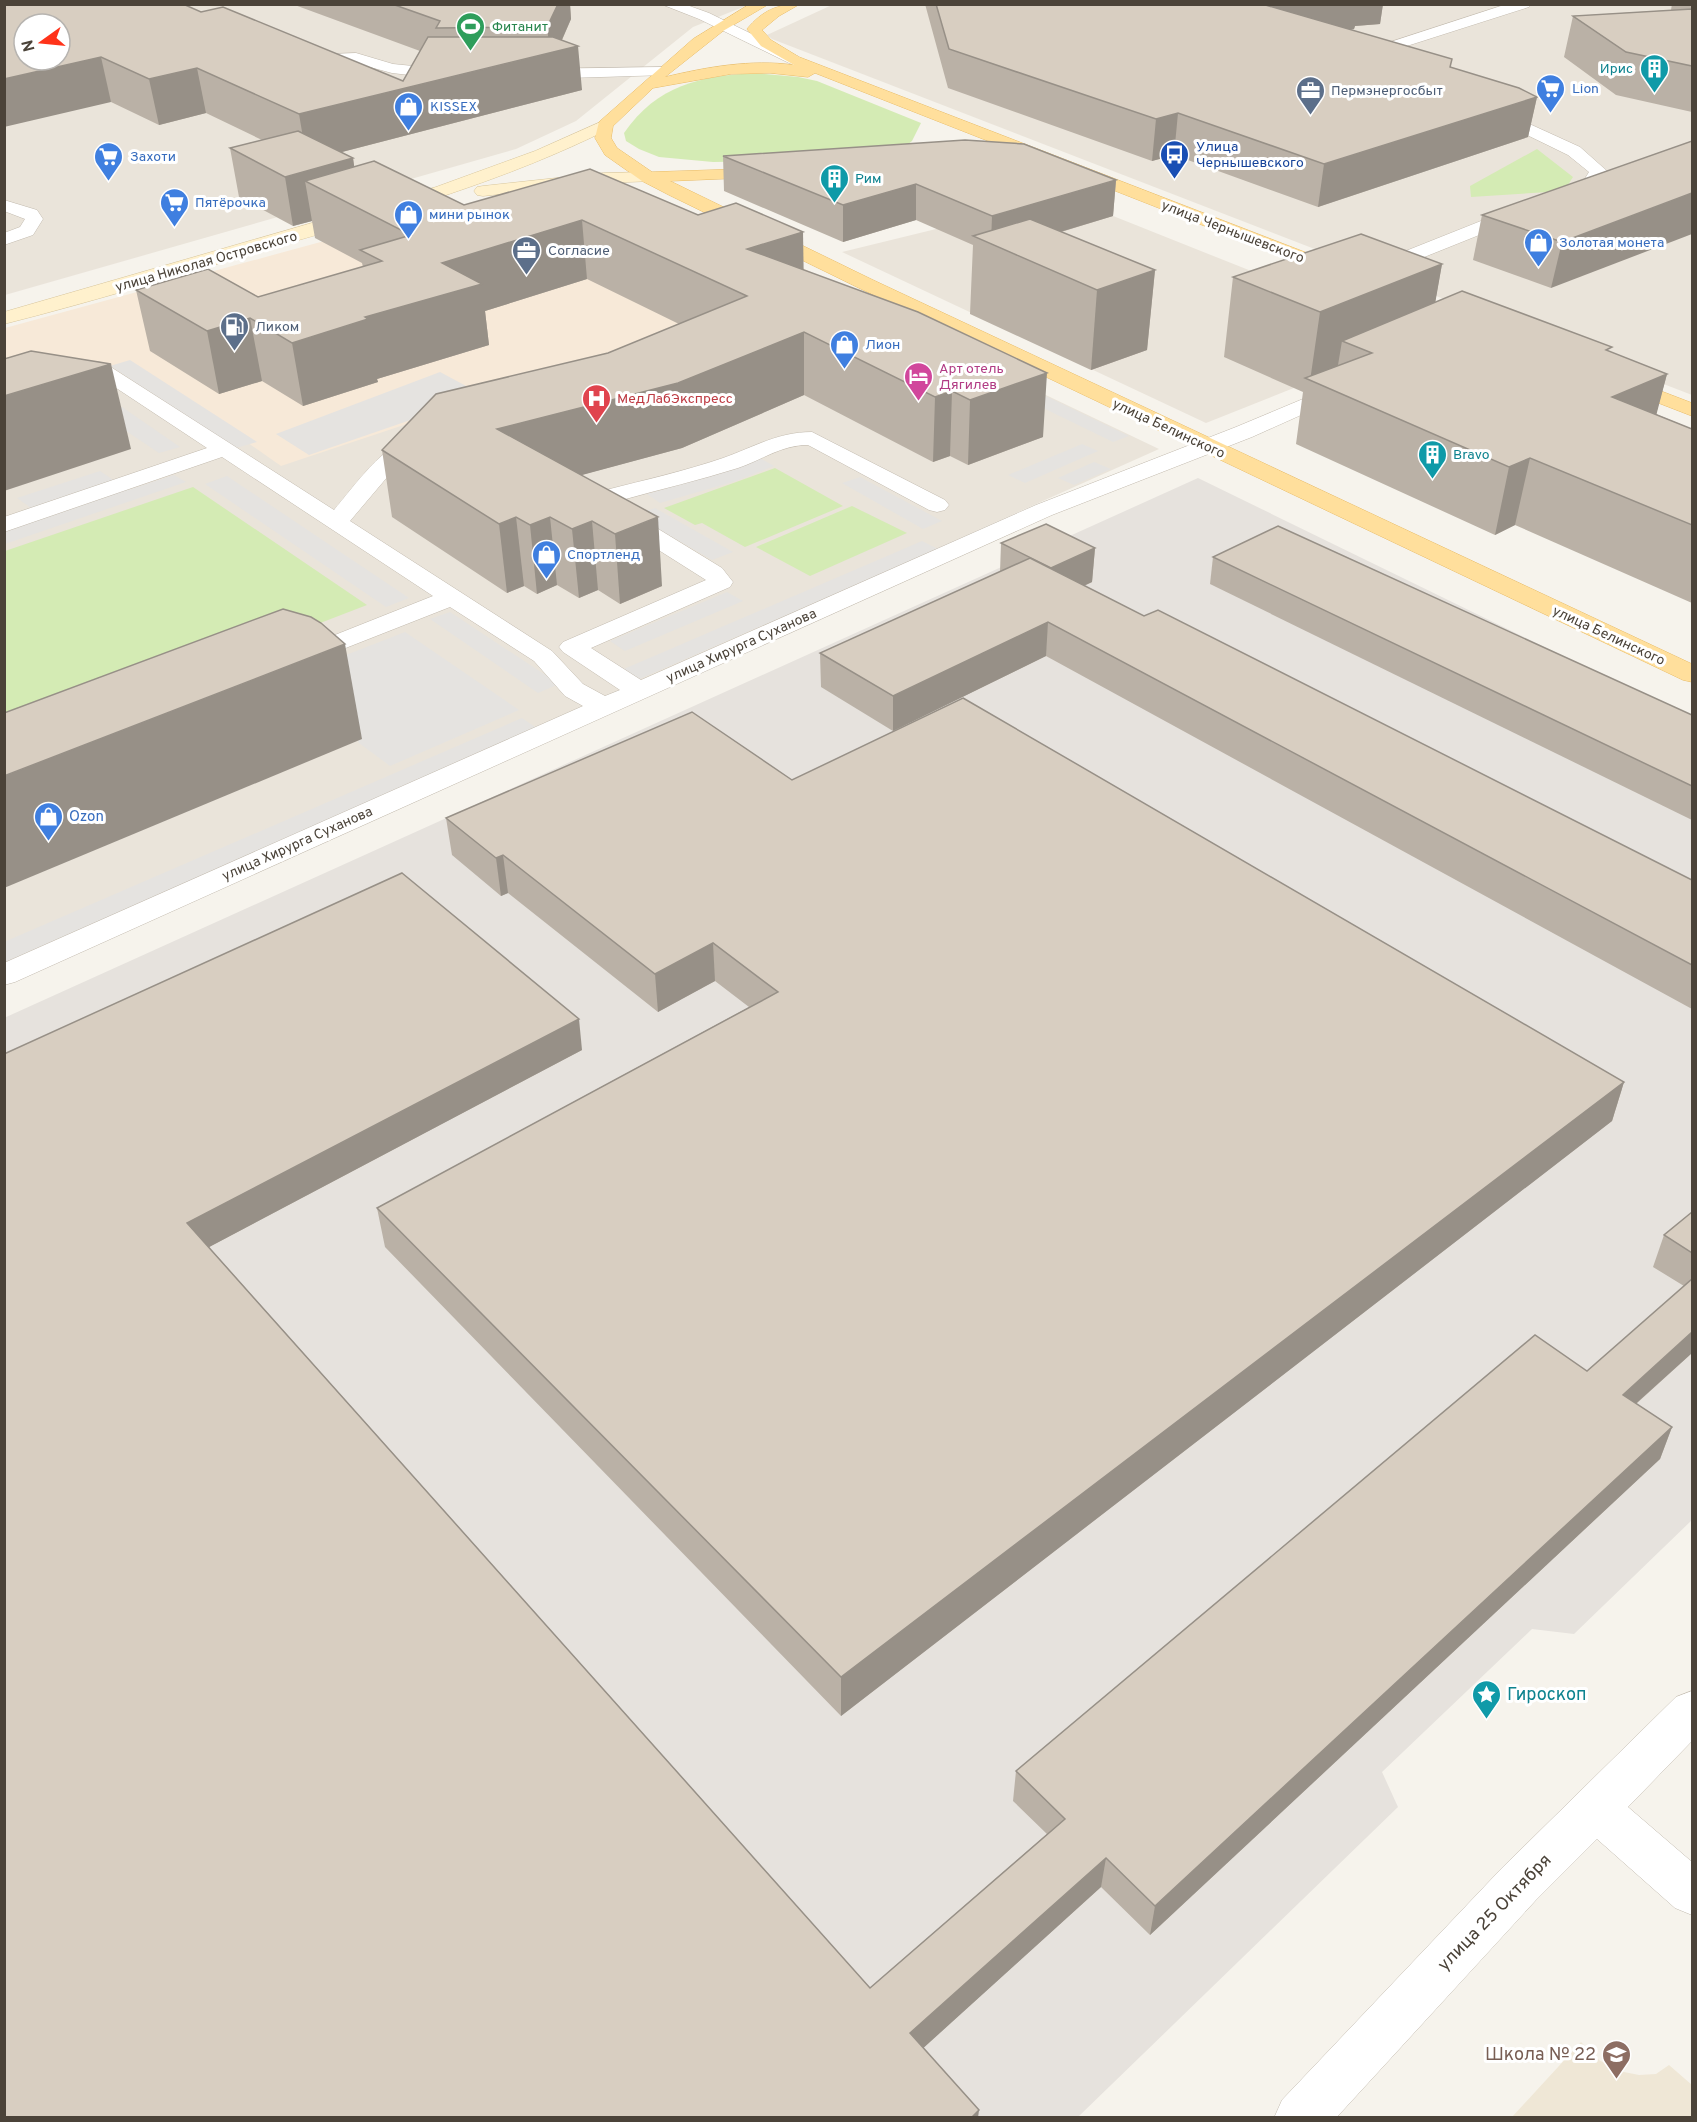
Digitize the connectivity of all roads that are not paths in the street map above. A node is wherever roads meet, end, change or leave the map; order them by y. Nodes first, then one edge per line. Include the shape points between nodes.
1 (668, 4) edge
2 (793, 4) edge
3 (1524, 4) edge
4 (768, 9) edge
5 (722, 26) junction
6 (332, 59) edge
7 (794, 60) junction
8 (1413, 71) edge
9 (662, 72) junction
10 (518, 74) edge
11 (474, 75) edge
12 (845, 80) junction
13 (647, 86) junction
14 (1474, 103) edge
15 (921, 109) junction
16 (605, 126) junction
17 (936, 132) dead end
18 (780, 172) edge
19 (1039, 173) edge
20 (648, 177) junction
21 (1108, 183) junction
22 (407, 202) junction
23 (4, 205) edge
24 (4, 240) edge
25 (1364, 280) joint
26 (4, 318) edge
27 (99, 368) edge
28 (1604, 375) edge
29 (1359, 382) edge
30 (1692, 410) edge
31 (436, 436) edge
32 (1208, 446) junction
33 (224, 449) junction
34 (937, 505) dead end
35 (337, 522) junction
36 (4, 525) edge
37 (452, 597) junction
38 (281, 665) edge
39 (1692, 674) edge
40 (639, 690) junction
41 (603, 706) junction
42 (4, 975) edge
43 (1692, 1711) edge
44 (1596, 1809) junction
45 (1692, 1892) edge
46 (1300, 2118) edge

1 - 5 street, улица Чернышевского
2 - 4 main road
3 - 8 street via 1380,50 1382,56
4 - 5 main road
4 - 7 main road, улица Чернышевского via 754,29 765,43
5 - 7 street, улица Чернышевского
5 - 9 main road
6 - 11 street via 356,58 440,75
7 - 12 main road, улица Чернышевского
9 - 10 street
9 - 13 main road
12 - 13 main road via 798,70 747,68 701,73
12 - 15 main road, улица Чернышевского
13 - 16 main road
14 - 25 street via 1574,151 1598,171 1596,176 1590,184
15 - 17 main road via 938,126
15 - 21 main road, улица Чернышевского
16 - 20 main road, улица Белинского via 603,138 611,151
16 - 22 main road, улица Николая Островского via 541,157
18 - 20 main road
19 - 21 main road, улица Чернышевского
20 - 22 main road, улица Николая Островского via 603,178
20 - 32 main road, улица Белинского
21 - 25 main road, улица Чернышевского
22 - 26 main road, улица Николая Островского
23 - 24 street via 31,214 34,219 27,231
27 - 33 street via 120,391
28 - 30 main road
29 - 32 street, улица Хирурга Суханова
31 - 35 street via 414,443 392,457
32 - 39 main road, улица Белинского
32 - 40 street, улица Хирурга Суханова via 1044,510
33 - 35 street
33 - 36 street
34 - 40 street via 812,440 793,438 736,461 614,495 607,500 608,508 713,573 721,582 572,647
35 - 37 street
37 - 38 street
37 - 41 street via 543,656 574,690
40 - 41 street, улица Хирурга Суханова
41 - 42 street, улица Хирурга Суханова
43 - 44 street, улица 25 Октября
44 - 45 street
44 - 46 street, улица 25 Октября via 1519,1884

